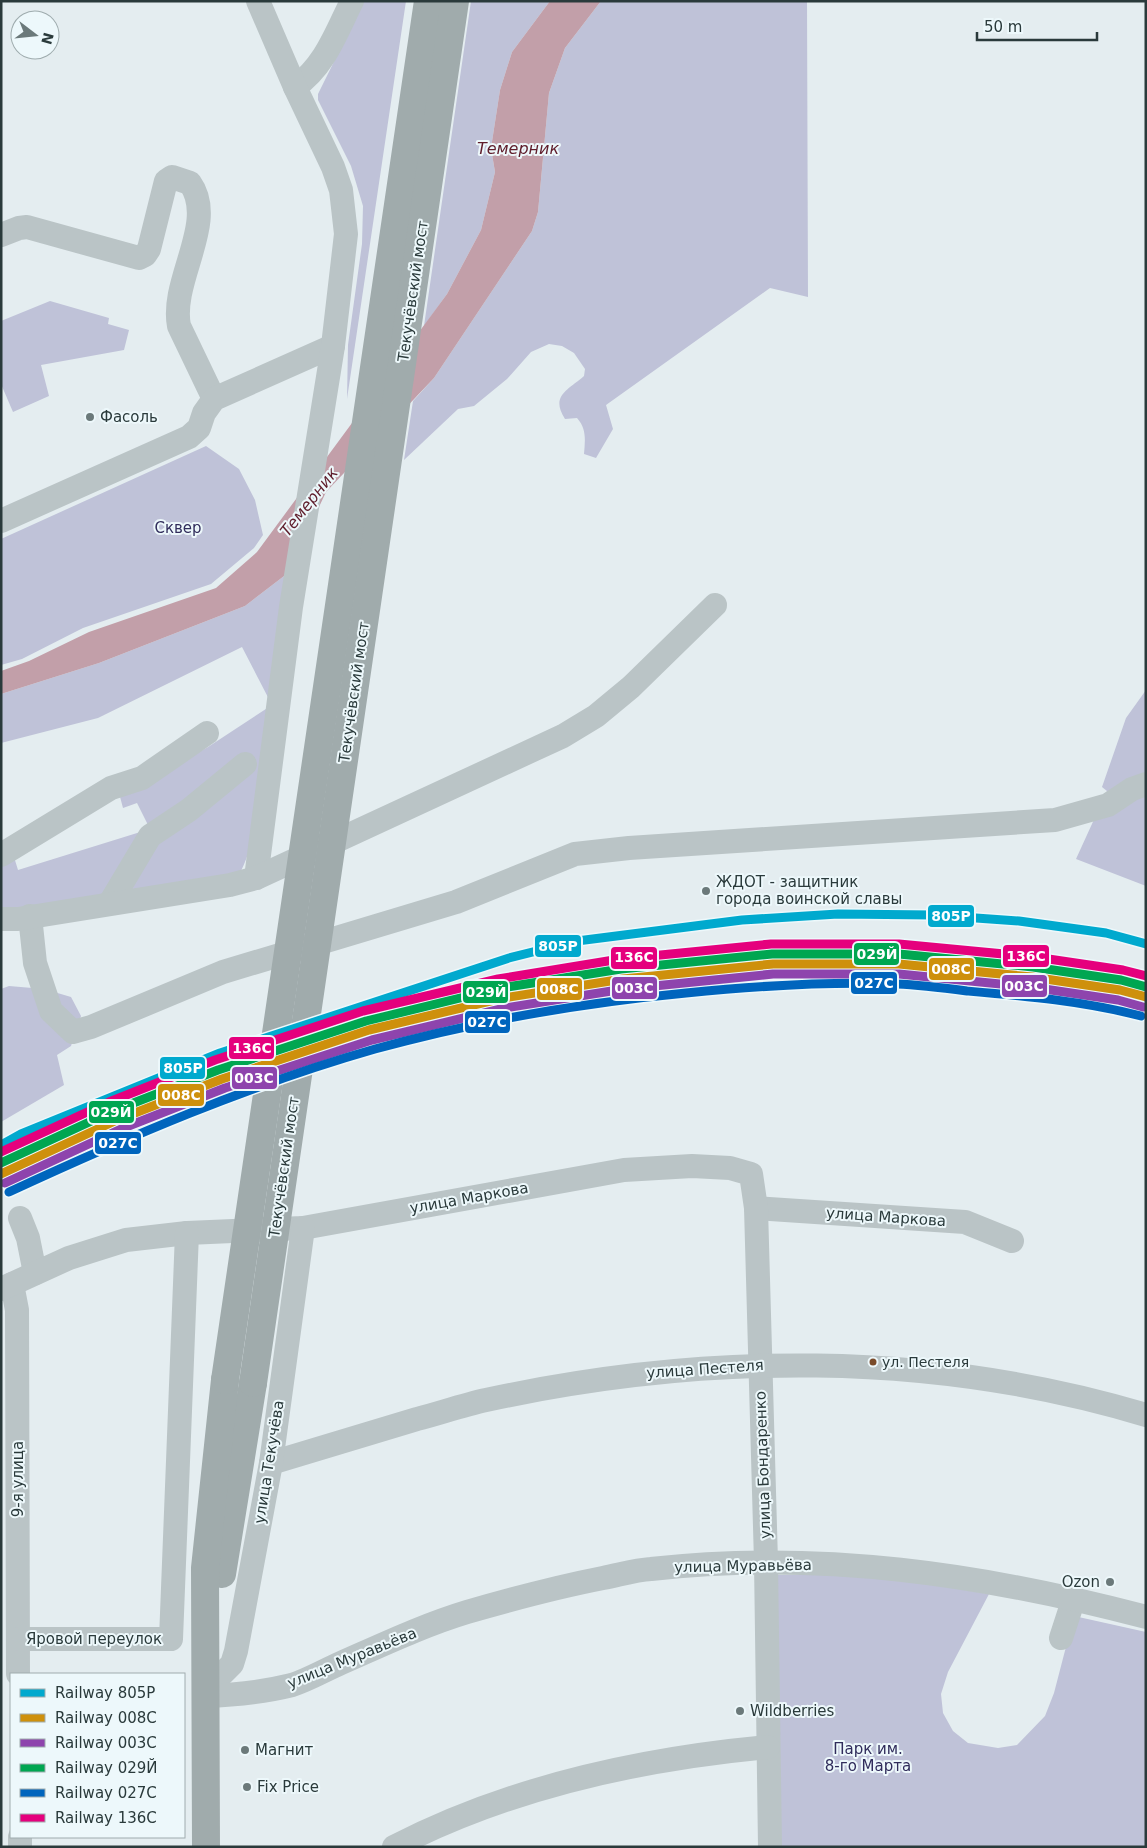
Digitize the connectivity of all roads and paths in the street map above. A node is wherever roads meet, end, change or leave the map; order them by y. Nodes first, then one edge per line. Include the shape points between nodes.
1 (258, 1) edge
2 (352, 1) edge
3 (428, 1) edge
4 (455, 1) edge
5 (295, 87) junction
6 (1, 235) edge
7 (333, 346) junction
8 (214, 399) junction
9 (1, 521) edge
10 (715, 605) dead end
11 (207, 733) dead end
12 (245, 764) dead end
13 (1146, 784) edge
14 (1, 854) edge
15 (256, 878) junction
16 (110, 903) junction
17 (30, 916) junction
18 (1, 918) edge
19 (751, 1174) joint
20 (756, 1208) junction
21 (20, 1218) dead end
22 (303, 1228) junction
23 (187, 1233) junction
24 (1012, 1241) dead end
25 (35, 1273) junction
26 (6, 1286) edge
27 (760, 1364) junction
28 (1146, 1415) edge
29 (271, 1463) junction
30 (10, 1533) edge
31 (766, 1562) junction
32 (1074, 1598) junction
33 (1146, 1617) edge
34 (1060, 1638) dead end
35 (18, 1640) junction
36 (18, 1673) edge
37 (212, 1676) junction
38 (768, 1747) junction
39 (206, 1847) edge
40 (394, 1847) edge
41 (770, 1847) edge

1 - 5 street
2 - 5 street via 326,56
3 - 37 main road, Текучёвский мост, bridge via 225,1380 205,1568
4 - 37 main road, Текучёвский мост, bridge
5 - 7 street via 333,167 345,211 346,234
6 - 8 street via 27,227 139,258 149,249 166,181 172,177 190,183 198,197 200,214 180,293 178,326
7 - 8 street
7 - 15 street via 291,607
8 - 9 street via 204,413 200,428 189,437
10 - 15 street via 631,687 596,716 563,736
11 - 14 street via 142,778 111,788
12 - 16 street via 189,810 150,836
13 - 17 street via 1108,805 1055,820 575,854 456,902 223,972 72,1032 51,1011 35,962
15 - 16 street via 230,885
16 - 17 street
17 - 18 street
19 - 20 street, улица Бондаренко
19 - 22 street, улица Маркова via 730,1168 692,1166 624,1170
20 - 24 street, улица Маркова via 965,1222
20 - 27 street, улица Бондаренко
21 - 25 street
22 - 23 street, улица Маркова
22 - 29 street, улица Текучёва
23 - 25 street, улица Маркова via 126,1240
23 - 35 street, Яровой переулок via 170,1639
25 - 26 street, улица Маркова
26 - 30 street, 9-я улица via 17,1310
27 - 28 street, улица Пестеля via 856,1366 994,1381 1098,1400
27 - 29 street, улица Пестеля via 661,1370 584,1380 483,1400
27 - 31 street, улица Бондаренко
29 - 37 street, улица Текучёва via 236,1652
30 - 35 street, 9-я улица
31 - 32 street, улица Муравьёва via 875,1566 931,1572
31 - 37 street, улица Муравьёва via 648,1569 541,1591 459,1614 293,1684 233,1695
31 - 38 street, улица Бондаренко
32 - 33 street, улица Муравьёва
32 - 34 street
35 - 36 street, 9-я улица
37 - 39 main road, улица Текучёва
38 - 40 street via 668,1758 602,1772 478,1808
38 - 41 street, улица Бондаренко

